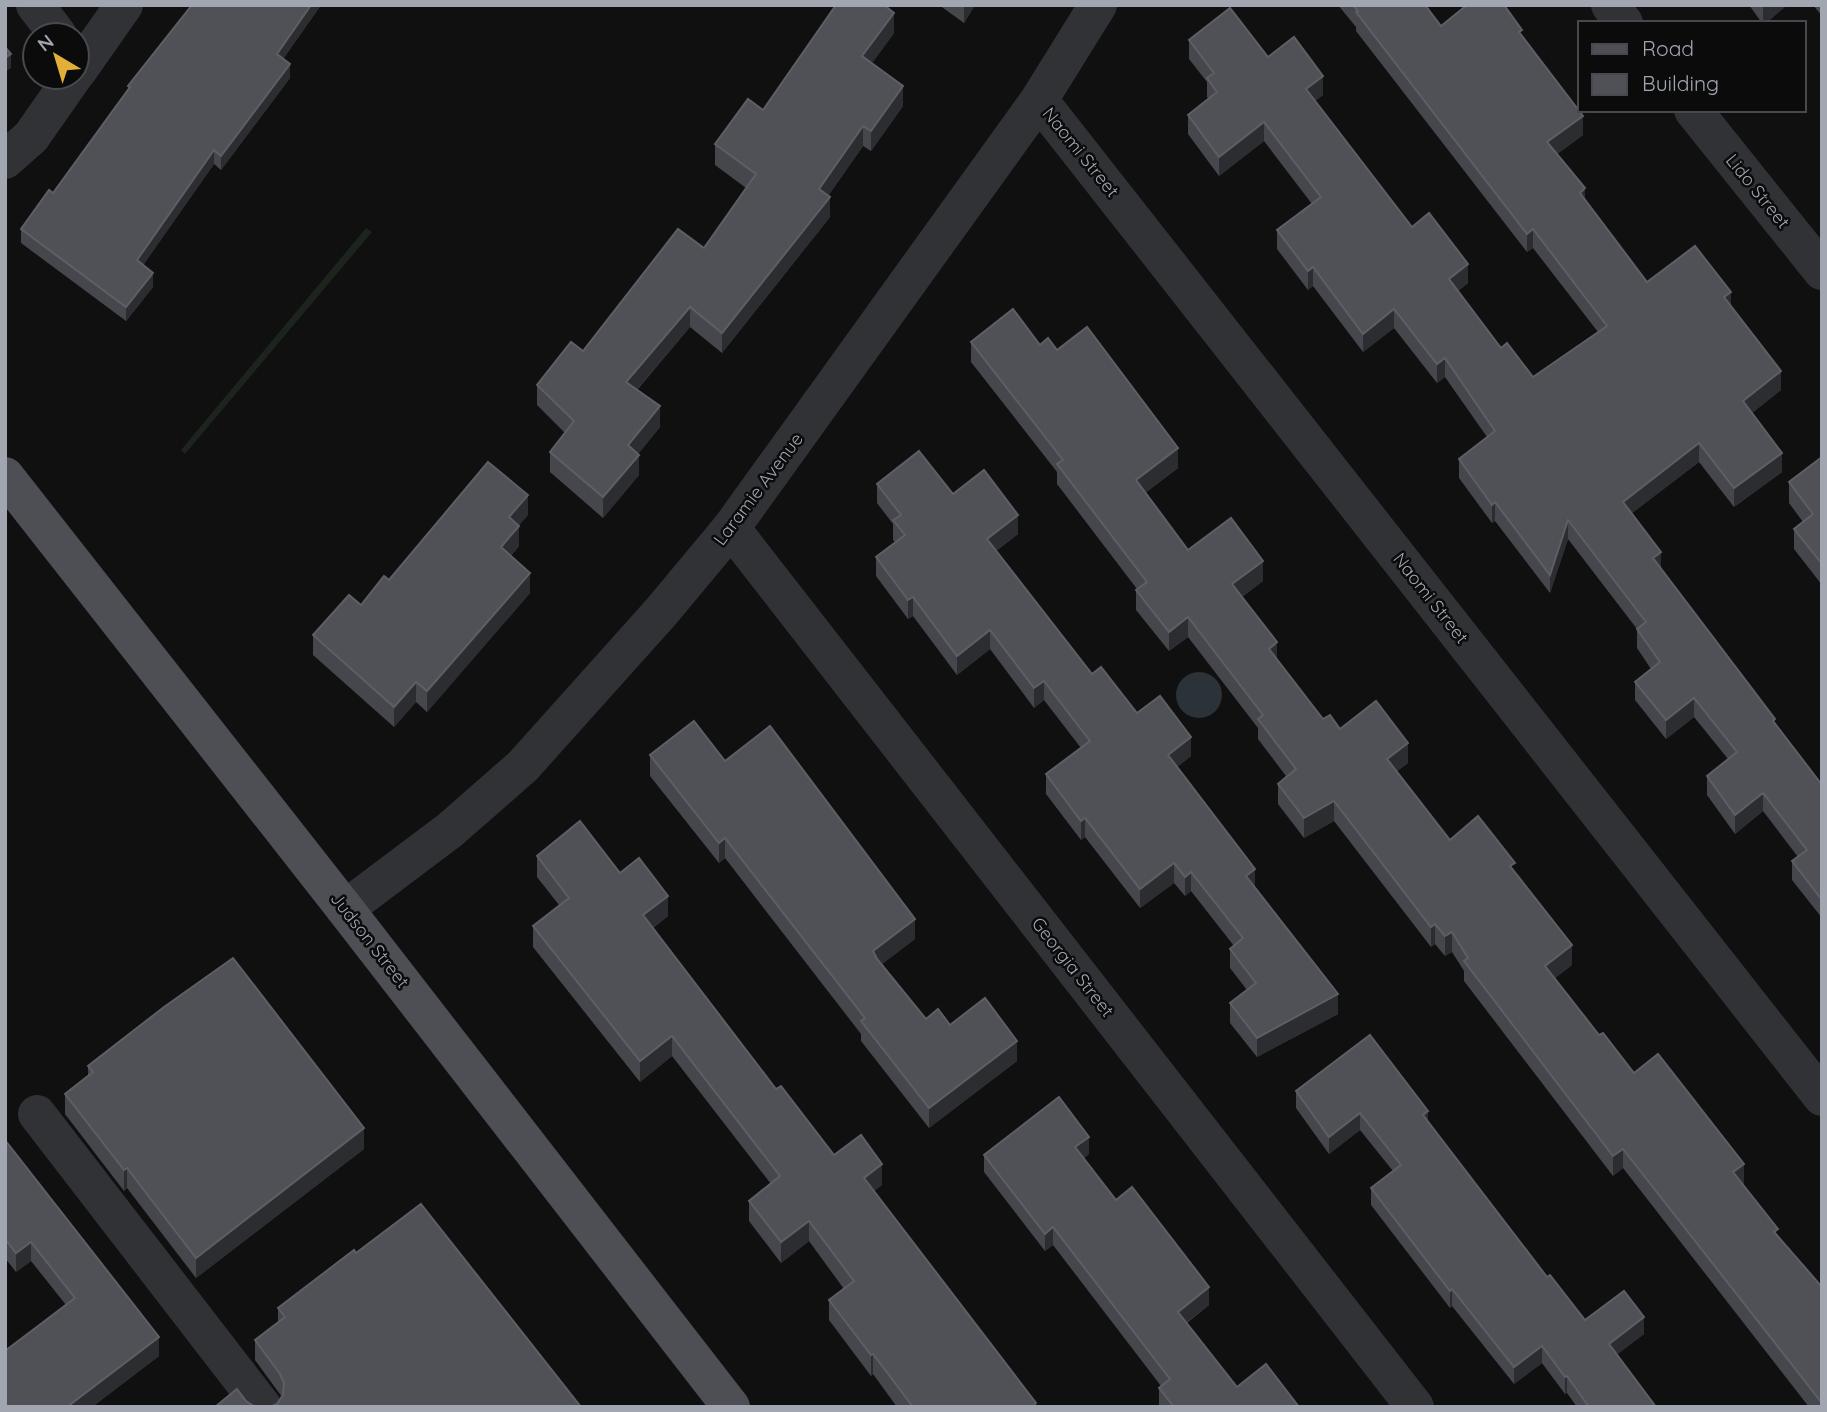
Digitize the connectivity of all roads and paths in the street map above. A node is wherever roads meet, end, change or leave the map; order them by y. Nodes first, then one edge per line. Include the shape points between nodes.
1 (35, 5) edge
2 (124, 5) edge
3 (1098, 5) edge
4 (1610, 5) edge
5 (47, 21) edge
6 (1622, 21) edge
7 (91, 49) edge
8 (62, 91) edge
9 (1039, 100) junction
10 (1695, 112) edge
11 (5, 160) edge
12 (1822, 271) edge
13 (5, 476) edge
14 (731, 528) junction
15 (345, 909) junction
16 (1822, 1097) edge
17 (37, 1114) dead end
18 (263, 1407) edge
19 (731, 1407) edge
20 (1415, 1407) edge

1 - 5 street
2 - 7 street
3 - 9 street, Laramie Avenue
4 - 6 street
8 - 11 street via 31,137
9 - 14 street, Laramie Avenue
9 - 16 street, Naomi Street
10 - 12 street, Lido Street
13 - 15 main road, Judson Street
14 - 15 street, Laramie Avenue via 523,766 450,830
14 - 20 street, Georgia Street
15 - 19 main road, Judson Street
17 - 18 street

